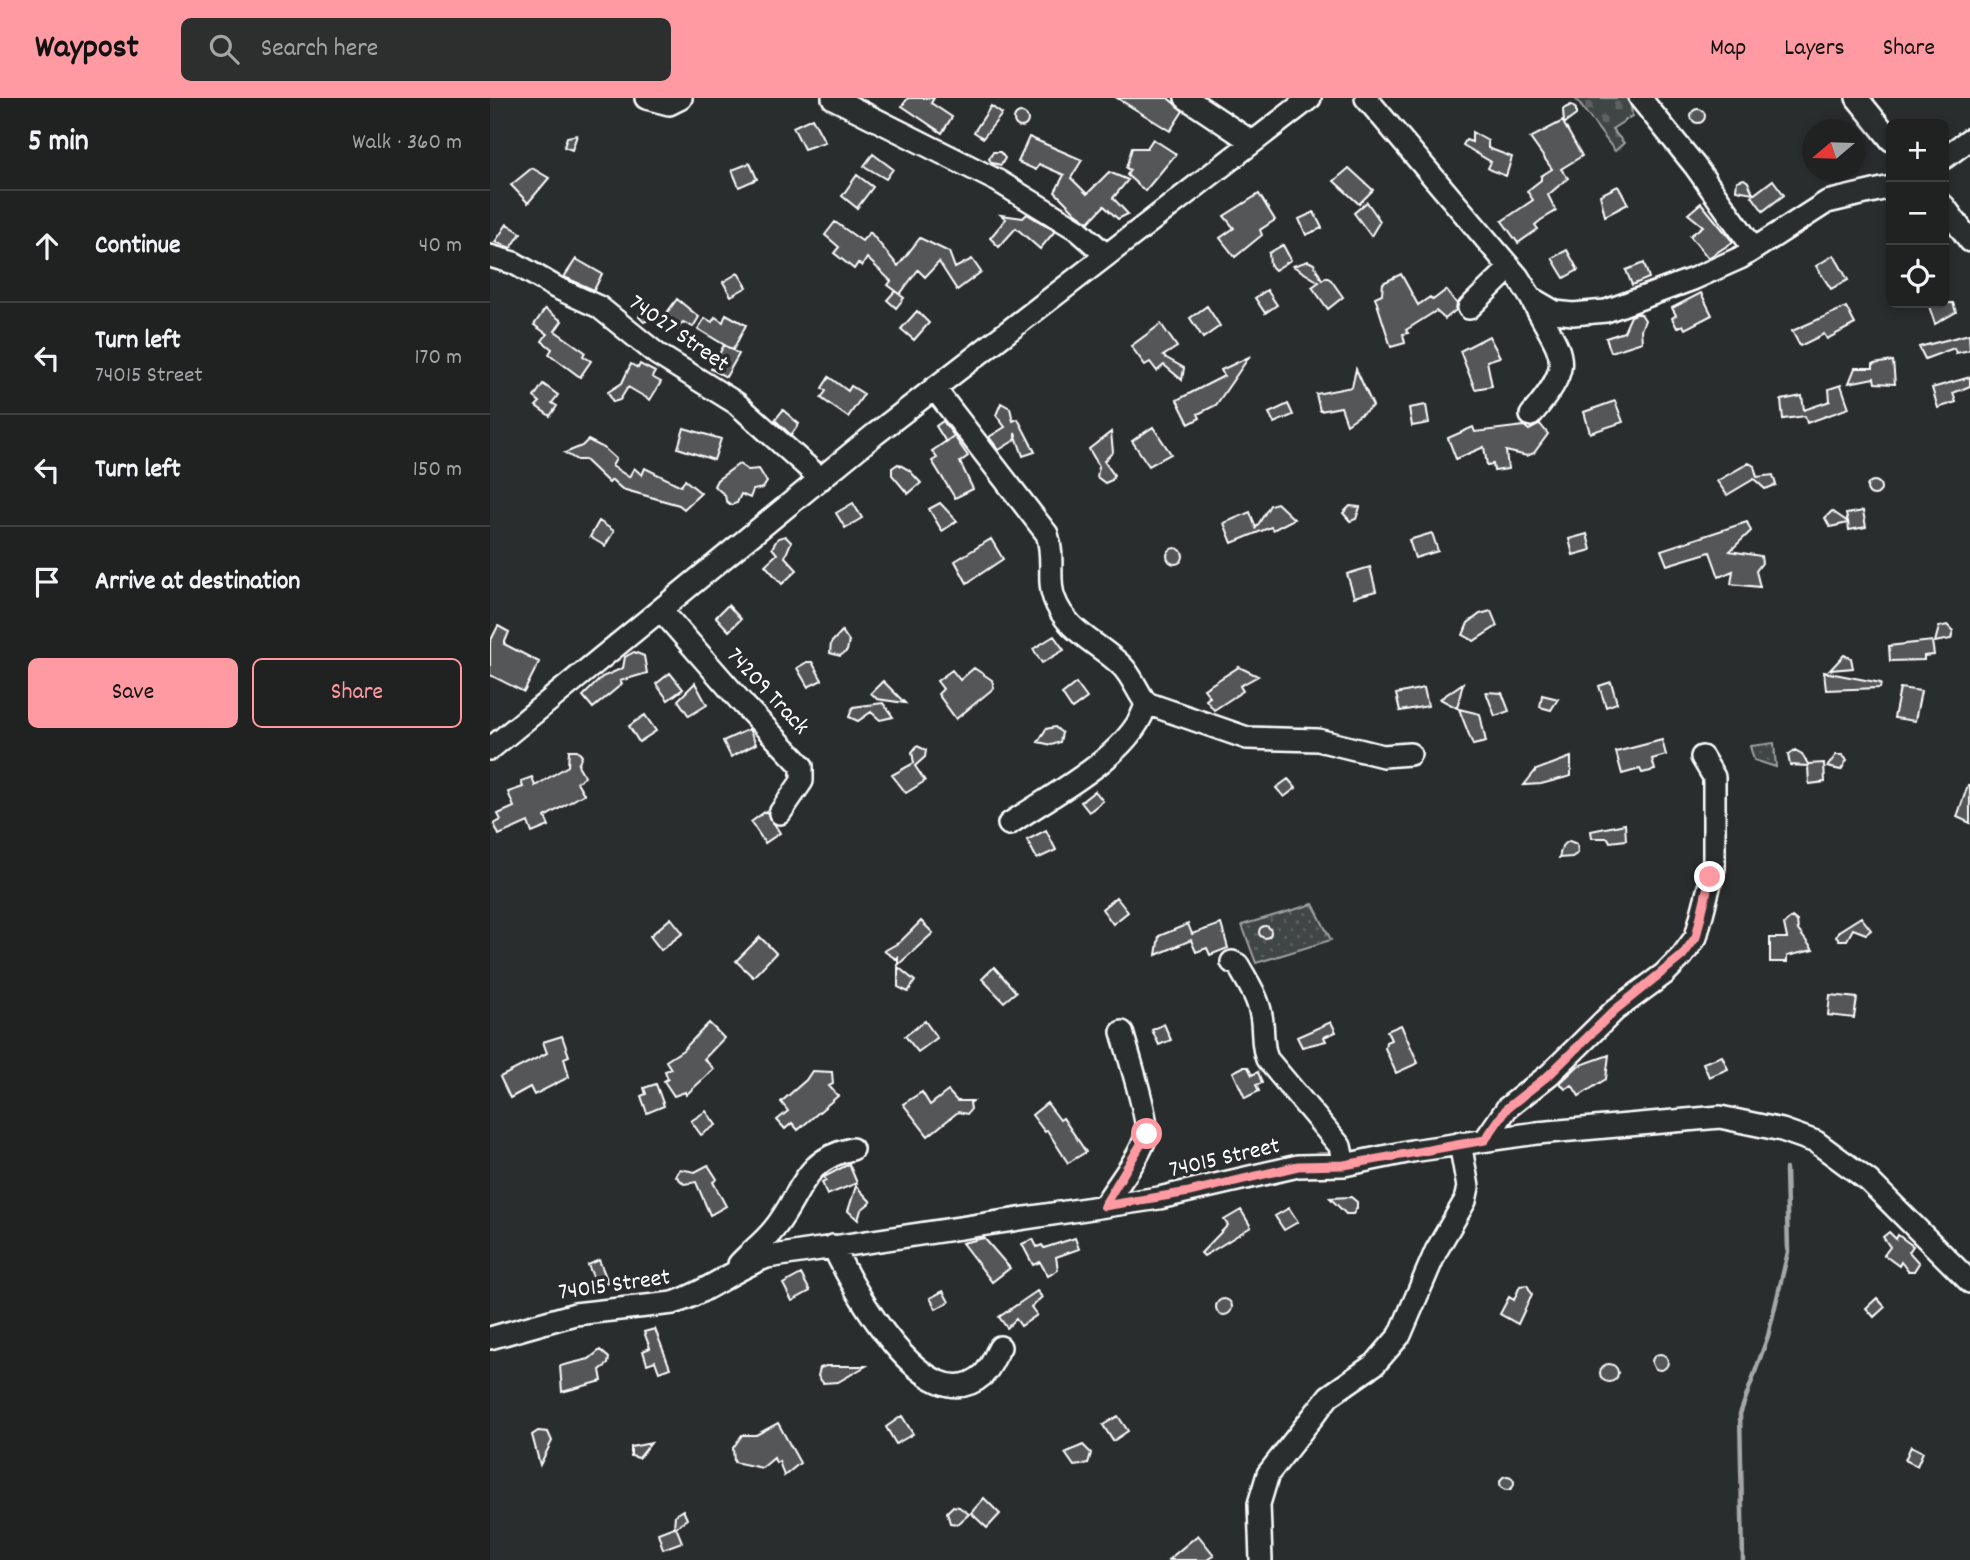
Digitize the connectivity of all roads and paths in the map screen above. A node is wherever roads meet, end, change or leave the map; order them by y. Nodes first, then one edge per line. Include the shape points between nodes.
1 (646, 98) edge
2 (681, 98) edge
3 (833, 98) edge
4 (1186, 98) edge
5 (1310, 98) edge
6 (1366, 98) edge
7 (1640, 98) edge
8 (1857, 98) edge
9 (1886, 134) edge
10 (1970, 139) edge
11 (1252, 142) junction
12 (1949, 154) edge
13 (1886, 188) edge
14 (1949, 213) edge
15 (1970, 241) edge
16 (1754, 249) junction
17 (1106, 255) junction
18 (490, 256) edge
19 (1510, 268) junction
20 (1531, 298) junction
21 (1469, 308) dead end
22 (934, 388) junction
23 (1531, 415) dead end
24 (821, 479) junction
25 (661, 610) junction
26 (1146, 703) junction
27 (490, 749) edge
28 (1410, 754) dead end
29 (1702, 757) dead end
30 (780, 813) dead end
31 (1009, 824) dead end
32 (1232, 962) dead end
33 (1122, 1032) dead end
34 (1485, 1140) junction
35 (1460, 1143) junction
36 (852, 1149) dead end
37 (1344, 1165) junction
38 (1104, 1206) junction
39 (833, 1246) junction
40 (733, 1271) junction
41 (1970, 1282) edge
42 (490, 1338) edge
43 (1000, 1347) dead end
44 (1261, 1560) edge

1 - 2 street via 669,104
3 - 17 street via 998,181 1078,230
4 - 11 street
5 - 11 street
6 - 19 street
7 - 16 street
8 - 9 street
10 - 12 street
11 - 17 street
13 - 16 street via 1827,202
14 - 15 street
16 - 20 street via 1693,279 1606,311 1555,312
17 - 22 street
18 - 24 street, 74027 Street via 514,263 599,307 657,354 736,403
19 - 20 street
19 - 21 street
20 - 23 street via 1558,349 1562,370
22 - 24 street
22 - 26 street via 1047,534 1054,598 1062,614 1128,672
24 - 25 street
25 - 27 street
25 - 30 street, 74209 Track via 802,766 802,781
26 - 28 street via 1247,738 1318,740 1383,756
26 - 31 street via 1142,719 1126,740
29 - 34 street via 1714,777 1714,869 1696,937 1664,974 1615,1010 1550,1074 1507,1108
32 - 37 street via 1258,1000 1267,1059 1336,1140
33 - 38 street via 1147,1118 1147,1134
34 - 35 street, 74015 Street
34 - 41 street, 74015 Street via 1720,1117 1790,1132 1816,1142 1869,1181
35 - 37 street, 74015 Street
35 - 44 street via 1468,1187 1465,1201 1436,1251 1400,1335 1375,1364 1329,1396 1268,1474 1259,1504
36 - 40 street via 826,1158 809,1171 775,1229
37 - 38 street, 74015 Street via 1298,1166
38 - 39 street, 74015 Street
39 - 40 street, 74015 Street via 767,1257
39 - 43 street via 860,1299 902,1356 926,1374 947,1384 969,1382 986,1372
40 - 42 street, 74015 Street via 673,1303 575,1314

